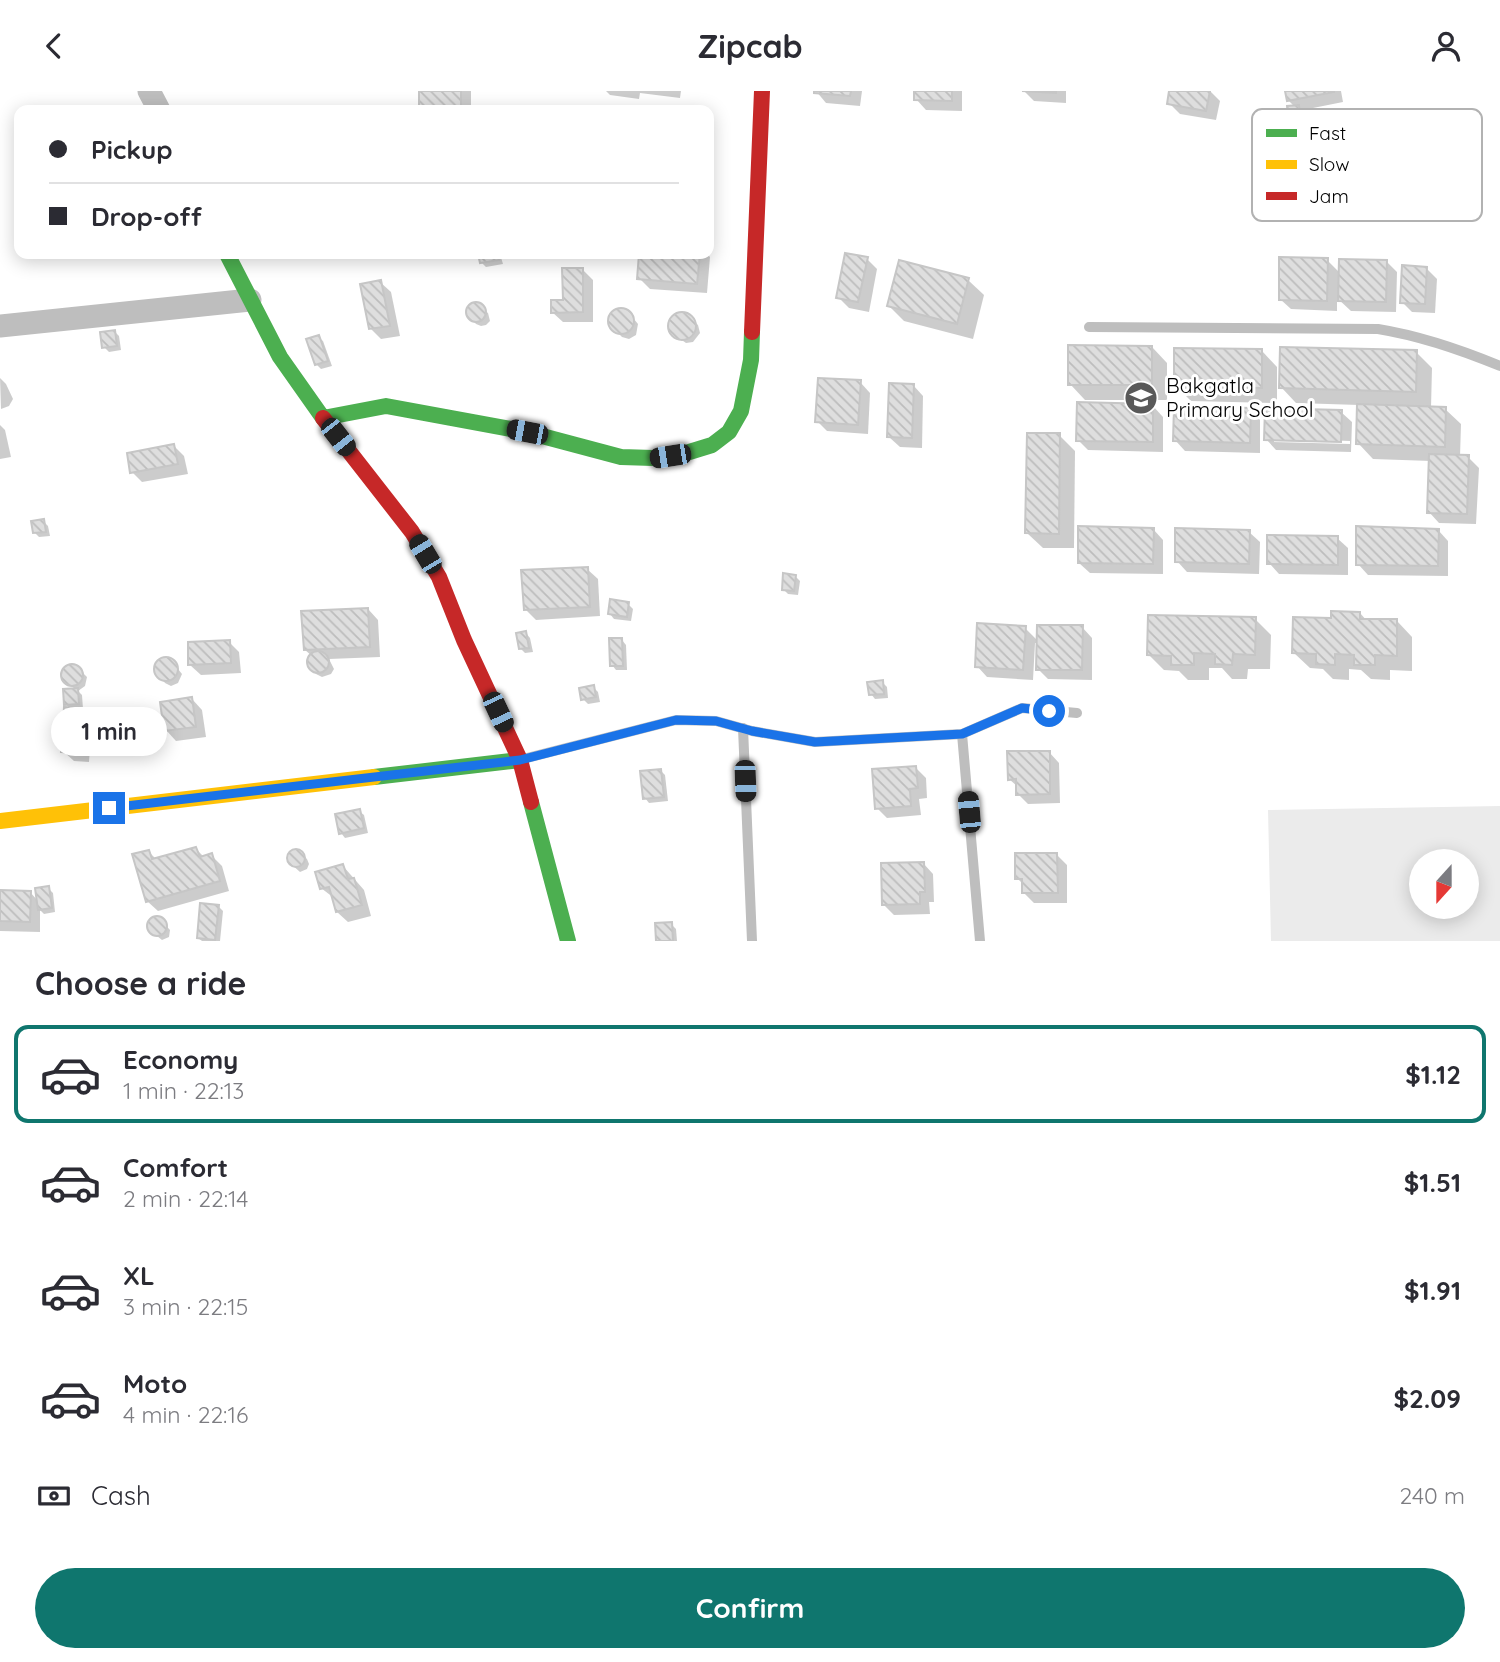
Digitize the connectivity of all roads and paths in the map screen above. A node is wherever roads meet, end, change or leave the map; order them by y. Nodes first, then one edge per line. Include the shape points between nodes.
1 (762, 91) edge
2 (230, 259) edge
3 (250, 300) junction
4 (0, 326) edge
5 (1089, 327) dead end
6 (1500, 366) edge
7 (323, 418) junction
8 (1077, 713) dead end
9 (743, 728) junction
10 (962, 734) junction
11 (520, 760) junction
12 (0, 821) edge
13 (568, 941) edge
14 (752, 941) edge
15 (980, 941) edge

1 - 7 street via 751,360 741,411 729,432 712,445 653,458 621,457 527,432 386,406
2 - 3 street
3 - 4 street
3 - 7 street
5 - 6 lane via 1378,329 1452,346
7 - 11 street via 412,531 439,577
8 - 10 lane via 1022,708
9 - 10 lane via 815,742
9 - 11 lane via 716,721 676,720
9 - 14 lane
10 - 15 lane
11 - 12 street
11 - 13 street

